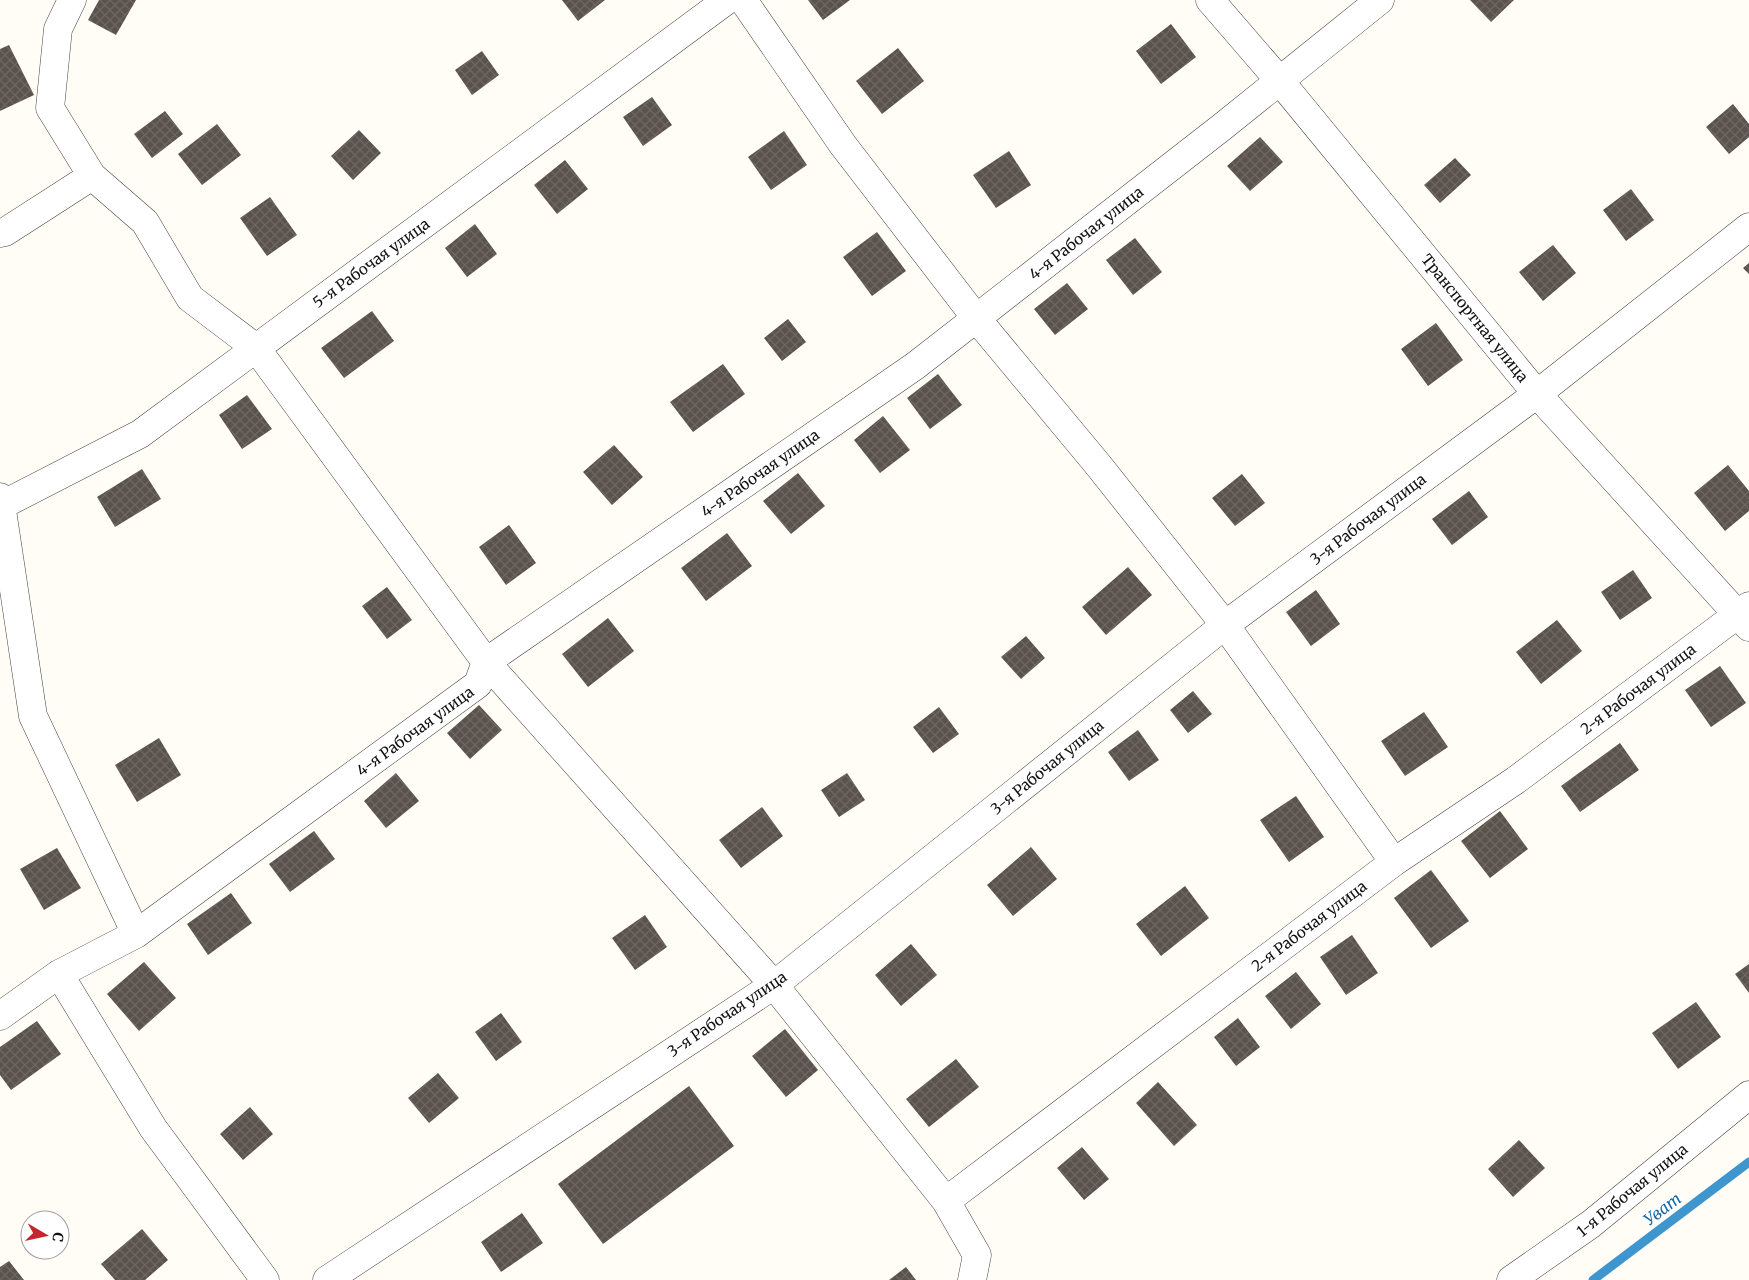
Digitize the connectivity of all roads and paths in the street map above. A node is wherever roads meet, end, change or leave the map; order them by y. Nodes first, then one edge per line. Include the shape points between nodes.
1 (72, 0) edge
2 (727, 0) edge
3 (743, 0) edge
4 (1210, 0) edge
5 (1380, 0) edge
6 (1279, 80) junction
7 (92, 176) junction
8 (1749, 227) edge
9 (0, 233) edge
10 (976, 318) junction
11 (256, 348) junction
12 (1537, 394) junction
13 (1, 501) edge
14 (1745, 616) edge
15 (1224, 625) junction
16 (486, 662) junction
17 (1394, 862) junction
18 (136, 934) junction
19 (60, 974) junction
20 (774, 985) junction
21 (0, 1016) edge
22 (1749, 1095) edge
23 (946, 1201) junction
24 (265, 1280) edge
25 (327, 1280) edge
26 (972, 1280) edge
27 (1511, 1280) edge

1 - 7 street via 58,29 50,108
2 - 11 street, 5-я Рабочая улица
3 - 10 street via 843,145
4 - 6 street, Транспортная улица
5 - 6 street, 4-я Рабочая улица
6 - 10 street, 4-я Рабочая улица
6 - 12 street, Транспортная улица
7 - 9 street
7 - 11 street via 145,222 190,298
8 - 12 street, 3-я Рабочая улица
10 - 15 street via 1099,466
10 - 16 street, 4-я Рабочая улица via 915,366
11 - 13 street, 5-я Рабочая улица via 140,434
11 - 16 street
12 - 14 street, Транспортная улица
12 - 15 street, 3-я Рабочая улица
13 - 18 street via 33,716
14 - 17 street, 2-я Рабочая улица via 1516,780
15 - 17 street
15 - 20 street, 3-я Рабочая улица
16 - 18 street, 4-я Рабочая улица via 478,684
16 - 20 street
17 - 23 street, 2-я Рабочая улица
18 - 19 street, 4-я Рабочая улица
19 - 21 street, 4-я Рабочая улица
19 - 24 street via 153,1128
20 - 23 street
20 - 25 street, 3-я Рабочая улица
22 - 27 street, 1-я Рабочая улица via 1591,1224
23 - 26 street via 977,1255

